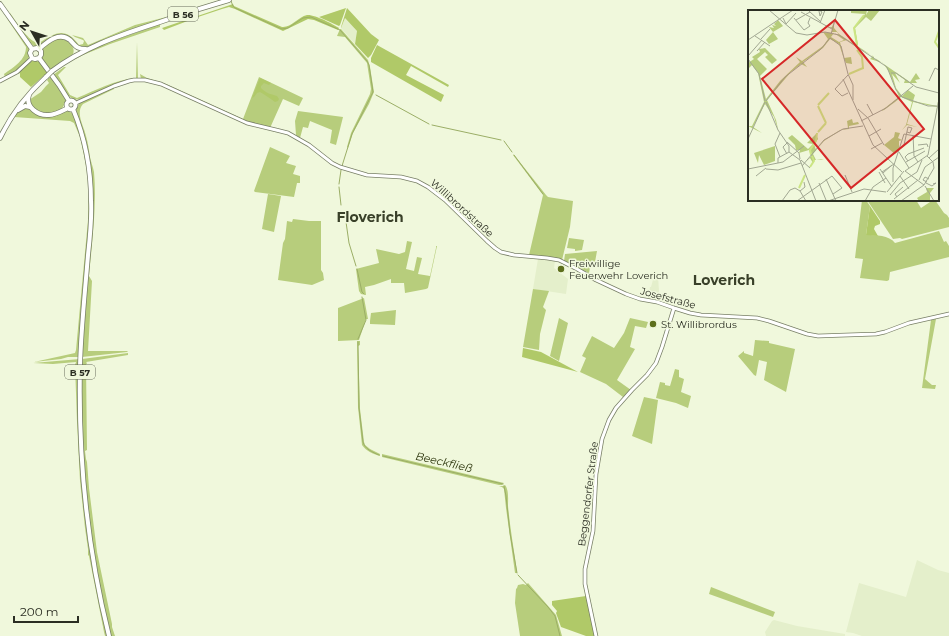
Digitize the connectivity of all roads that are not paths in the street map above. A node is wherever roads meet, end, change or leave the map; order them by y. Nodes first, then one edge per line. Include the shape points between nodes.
1 (229, 0) edge
2 (0, 4) edge
3 (75, 46) junction
4 (88, 48) junction
5 (32, 49) junction
6 (39, 49) junction
7 (32, 58) junction
8 (38, 58) junction
9 (69, 60) junction
10 (0, 81) edge
11 (30, 92) junction
12 (69, 101) junction
13 (76, 103) junction
14 (30, 107) junction
15 (68, 108) junction
16 (73, 109) junction
17 (13, 114) junction
18 (0, 138) edge
19 (495, 248) joint
20 (674, 308) junction
21 (947, 315) edge
22 (109, 636) edge
23 (596, 636) edge

1 - 4 main road, B 56
2 - 5 main road
3 - 4 main road, B 56 via 79,49
3 - 6 main road, B 56 via 70,40 58,37
3 - 9 main road via 75,52
4 - 9 main road, B 56
5 - 6 main road
5 - 7 main road
6 - 8 main road via 41,53
7 - 8 main road
7 - 10 street via 17,72
8 - 12 main road
9 - 11 main road, B 56, bridge
11 - 14 main road
11 - 17 main road, B 56
12 - 13 main road via 73,100
12 - 15 main road
13 - 16 main road
13 - 19 street, Willibrordstraße via 129,81 145,80 163,85 247,123 294,136 340,167 367,175 401,177 417,181 445,200
14 - 15 main road via 49,116
14 - 17 main road via 22,107
15 - 16 main road
16 - 22 main road, B 57 via 85,145 92,200 80,365 82,469 88,529
17 - 18 main road, B 56
19 - 20 street, Josefstraße via 508,254 559,260 626,294
20 - 21 street, Josefstraße via 690,313 757,318 818,336 882,333 909,323
20 - 23 street, Beggendorfer Straße via 660,355 653,369 616,408 602,439 597,466 592,531 585,569 585,584

